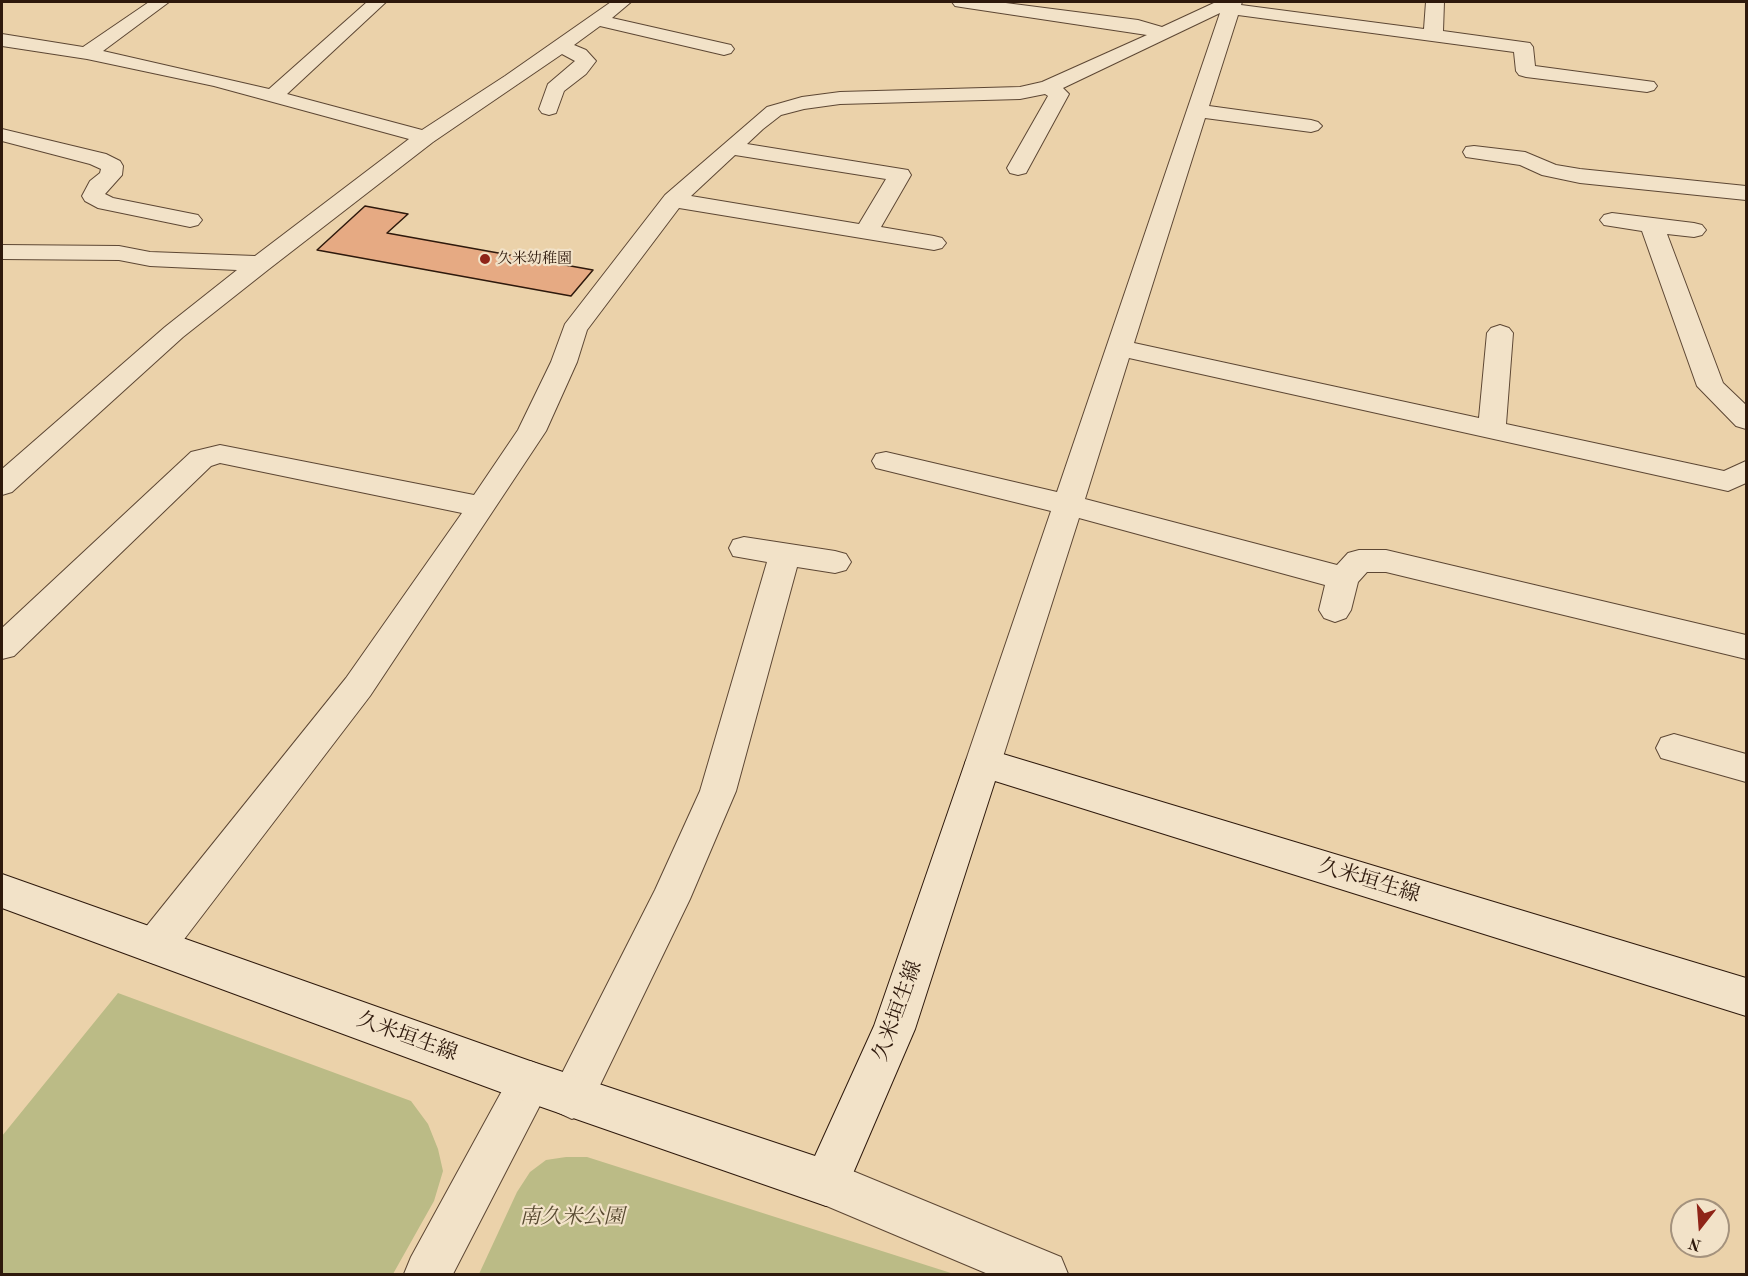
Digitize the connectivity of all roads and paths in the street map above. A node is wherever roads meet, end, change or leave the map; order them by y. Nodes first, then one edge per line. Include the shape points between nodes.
1 (160, 2) edge
2 (377, 2) edge
3 (622, 2) edge
4 (961, 2) edge
5 (1436, 2) edge
6 (1231, 4) edge
7 (1041, 7) edge
8 (596, 20) junction
9 (1161, 33) junction
10 (1433, 36) junction
11 (2, 40) edge
12 (560, 46) junction
13 (724, 49) dead end
14 (87, 53) junction
15 (1647, 86) dead end
16 (1048, 87) junction
17 (272, 97) junction
18 (549, 109) dead end
19 (1197, 111) junction
20 (1311, 126) dead end
21 (2, 135) edge
22 (425, 137) junction
23 (730, 148) junction
24 (1474, 152) dead end
25 (1018, 168) dead end
26 (1746, 193) edge
27 (673, 200) junction
28 (190, 220) dead end
29 (1612, 220) dead end
30 (1652, 225) junction
31 (1694, 230) dead end
32 (866, 232) junction
33 (934, 243) dead end
34 (2, 252) edge
35 (260, 264) junction
36 (1500, 333) dead end
37 (1119, 348) junction
38 (1746, 420) edge
39 (1492, 429) junction
40 (886, 461) dead end
41 (1746, 471) edge
42 (2, 485) edge
43 (1068, 505) junction
44 (482, 507) junction
45 (744, 548) dead end
46 (785, 555) junction
47 (835, 562) dead end
48 (1343, 578) junction
49 (1335, 610) dead end
50 (1746, 646) edge
51 (2, 647) edge
52 (1674, 748) dead end
53 (983, 763) junction
54 (1746, 768) edge
55 (2, 892) edge
56 (154, 946) junction
57 (1746, 997) edge
58 (530, 1082) junction
59 (572, 1097) junction
60 (826, 1184) junction
61 (428, 1275) edge
62 (1044, 1275) edge

1 - 14 street
2 - 17 street
3 - 8 street
4 - 7 street
5 - 10 street
6 - 9 street
6 - 10 street
6 - 19 street
7 - 9 street
8 - 12 street
8 - 13 street
9 - 16 street
10 - 15 street via 1523,47 1526,71
11 - 14 street
12 - 18 street via 586,61 555,88
12 - 22 street
14 - 17 street
16 - 23 street via 1020,93 840,98 802,103 774,111
16 - 25 street via 1059,94
17 - 22 street
19 - 20 street
19 - 37 street
21 - 28 street via 112,166 111,175 93,196 106,203
22 - 35 street
23 - 27 street
23 - 32 street via 900,175
24 - 26 street via 1525,159 1550,170 1580,176
27 - 32 street
27 - 44 street via 574,329 564,362 532,431
29 - 30 street
30 - 31 street
30 - 38 street via 1711,386
32 - 33 street
34 - 35 street via 118,253 150,259
35 - 42 street via 174,332
36 - 39 street
37 - 39 street
37 - 43 street
39 - 41 street via 1728,481
40 - 43 street
43 - 48 street
43 - 53 street
44 - 51 street via 220,454 201,459
44 - 56 street via 358,687
45 - 46 street
46 - 47 street
46 - 59 street via 718,791 670,899
48 - 49 street
48 - 50 street via 1359,561 1386,561
52 - 54 street
53 - 57 street, 久米垣生線
53 - 60 street, 久米垣生線 via 894,1029
55 - 56 street, 久米垣生線
56 - 58 street, 久米垣生線
58 - 59 street, 久米垣生線
58 - 61 street
59 - 60 street, 久米垣生線
60 - 62 street

